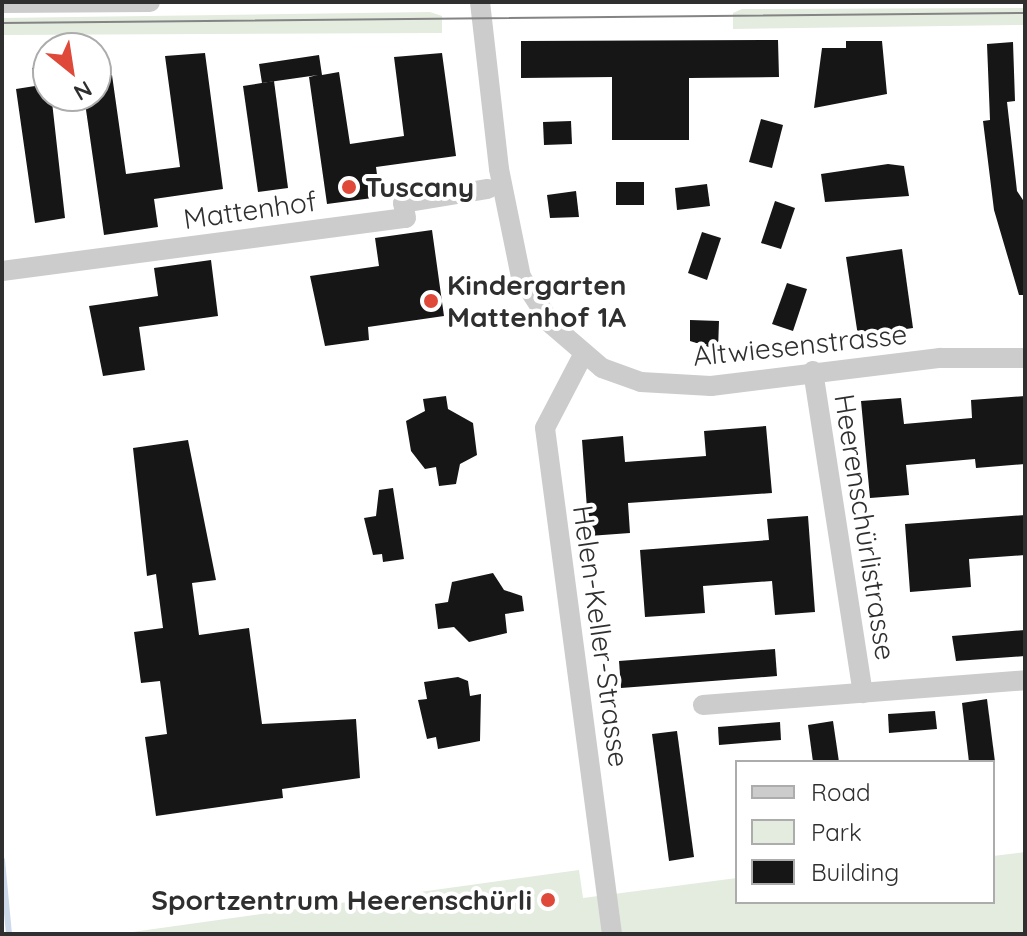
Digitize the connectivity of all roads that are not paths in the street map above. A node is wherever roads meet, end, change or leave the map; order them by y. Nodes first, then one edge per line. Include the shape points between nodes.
1 (150, 2) edge
2 (480, 2) edge
3 (2, 3) edge
4 (488, 189) dead end
5 (2, 271) edge
6 (583, 355) junction
7 (1025, 358) edge
8 (813, 371) junction
9 (1025, 680) edge
10 (863, 693) junction
11 (703, 705) dead end
12 (612, 934) edge

1 - 3 street
2 - 6 street, Altwiesenstrasse via 511,245 536,302
4 - 5 street, Mattenhof via 403,203 406,218
6 - 8 street, Altwiesenstrasse via 602,368 675,387
6 - 12 street, Helen-Keller-Strasse via 545,428
7 - 8 street, Altwiesenstrasse
8 - 10 street, Heerenschürlistrasse
9 - 10 street, Heerenschürlistrasse
10 - 11 street, Heerenschürlistrasse

